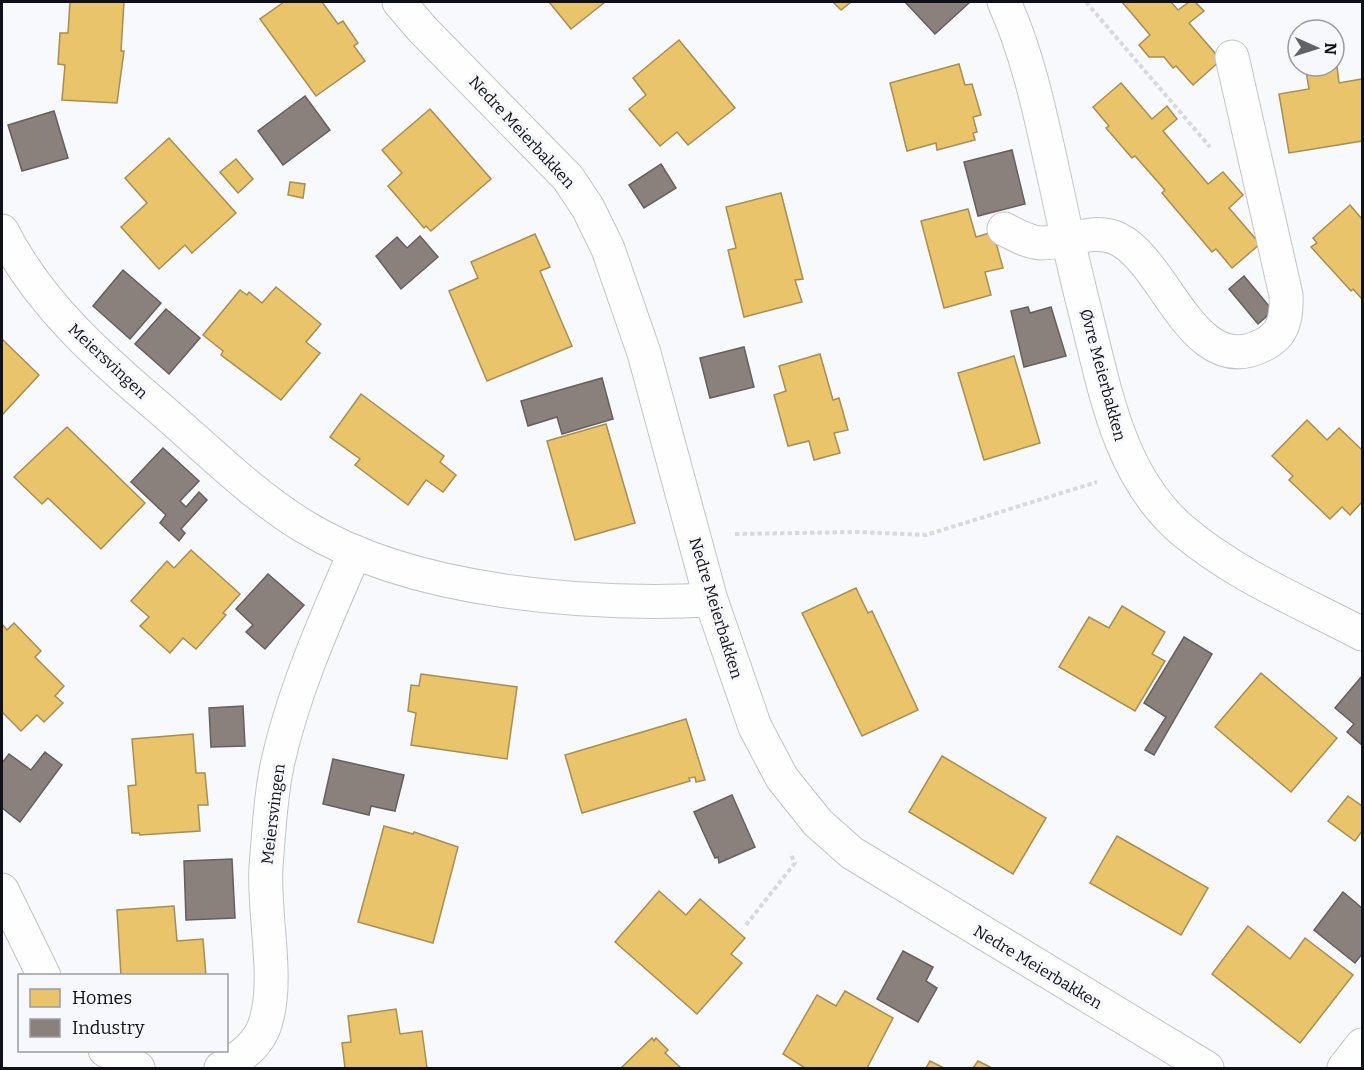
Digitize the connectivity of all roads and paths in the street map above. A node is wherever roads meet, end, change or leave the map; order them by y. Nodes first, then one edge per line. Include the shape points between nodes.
1 (399, 2) edge
2 (1004, 2) edge
3 (1086, 2) edge
4 (1232, 57) dead end
5 (1212, 149) dead end
6 (1004, 229) dead end
7 (2, 231) edge
8 (1067, 240) junction
9 (1133, 467) junction
10 (696, 542) junction
11 (355, 552) junction
12 (711, 600) junction
13 (1362, 634) edge
14 (785, 844) dead end
15 (2, 890) edge
16 (746, 925) dead end
17 (44, 974) edge
18 (1362, 1046) edge
19 (108, 1052) edge
20 (138, 1068) edge
21 (220, 1068) edge
22 (1208, 1068) edge
23 (1344, 1068) edge

1 - 10 street, Nedre Meierbakken via 568,178 588,208 608,249 644,353
2 - 8 street, Øvre Meierbakken via 1041,115
3 - 5 path
4 - 8 street via 1286,296 1287,314 1274,339 1246,352 1226,349 1198,334 1138,253 1117,238 1096,235
6 - 8 street via 1041,243
7 - 11 street, Meiersvingen via 41,296 102,358 269,502 305,527
8 - 9 street, Øvre Meierbakken via 1110,412
9 - 10 path via 1071,491 926,535 746,533
9 - 13 street, Øvre Meierbakken via 1180,528 1212,553 1253,579
10 - 12 street, Nedre Meierbakken
11 - 12 street, Meiersvingen via 424,574 522,592 618,602
11 - 21 street, Meiersvingen via 305,675 277,767 265,885 270,993 267,1018 262,1034 250,1048
12 - 22 street, Nedre Meierbakken via 760,737 782,778 818,823 852,853 904,886
14 - 16 path via 795,863
15 - 17 street
18 - 23 street
19 - 20 street

